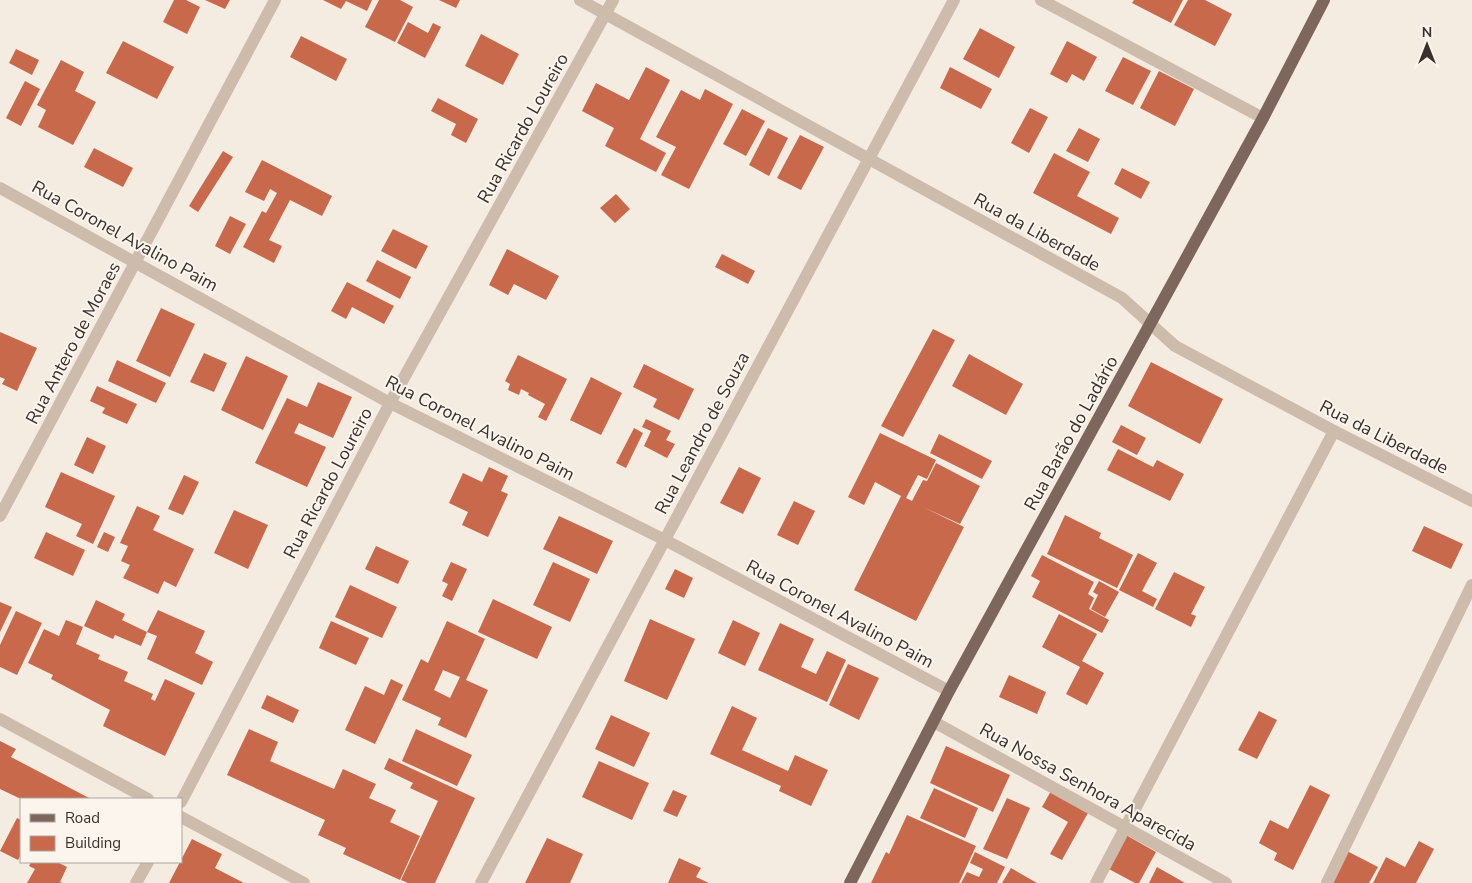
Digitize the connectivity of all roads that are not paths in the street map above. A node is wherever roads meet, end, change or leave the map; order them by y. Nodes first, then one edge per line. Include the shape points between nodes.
1 (275, 0) edge
2 (580, 0) edge
3 (613, 0) edge
4 (954, 0) edge
5 (1041, 0) edge
6 (1324, 0) edge
7 (606, 14) junction
8 (1263, 118) junction
9 (868, 159) junction
10 (0, 188) edge
11 (137, 261) junction
12 (1150, 325) junction
13 (390, 403) junction
14 (1334, 431) junction
15 (1472, 501) edge
16 (0, 516) edge
17 (665, 540) junction
18 (1472, 585) edge
19 (949, 691) junction
20 (0, 719) edge
21 (934, 722) junction
22 (146, 798) edge
23 (182, 800) edge
24 (182, 818) edge
25 (1124, 828) junction
26 (147, 863) edge
27 (136, 883) edge
28 (304, 883) edge
29 (481, 883) edge
30 (850, 883) edge
31 (1096, 883) edge
32 (1226, 883) edge
33 (1327, 883) edge

1 - 11 street, Rua Antero de Moraes
2 - 7 street, Rua da Liberdade
3 - 7 street, Rua Ricardo Loureiro
4 - 9 street, Rua Leandro de Souza
5 - 8 street
6 - 8 main road, Rua Barão do Ladário
7 - 9 street, Rua da Liberdade
7 - 13 street, Rua Ricardo Loureiro
8 - 12 main road, Rua Barão do Ladário
9 - 12 street, Rua da Liberdade via 1122,298
9 - 17 street, Rua Leandro de Souza
10 - 11 street, Rua Coronel Avalino Paim
11 - 13 street, Rua Coronel Avalino Paim
11 - 16 street, Rua Antero de Moraes
12 - 14 street, Rua da Liberdade via 1176,346
12 - 19 main road, Rua Barão do Ladário
13 - 17 street, Rua Coronel Avalino Paim
13 - 23 street, Rua Ricardo Loureiro
14 - 15 street, Rua da Liberdade
14 - 25 street
17 - 19 street, Rua Coronel Avalino Paim
17 - 29 street, Rua Leandro de Souza
18 - 33 street
19 - 21 main road, Rua Barão do Ladário
20 - 22 street
21 - 25 street, Rua Nossa Senhora Aparecida
21 - 30 main road, Rua Barão do Ladário
24 - 28 street
25 - 31 street
25 - 32 street, Rua Nossa Senhora Aparecida
26 - 27 street

